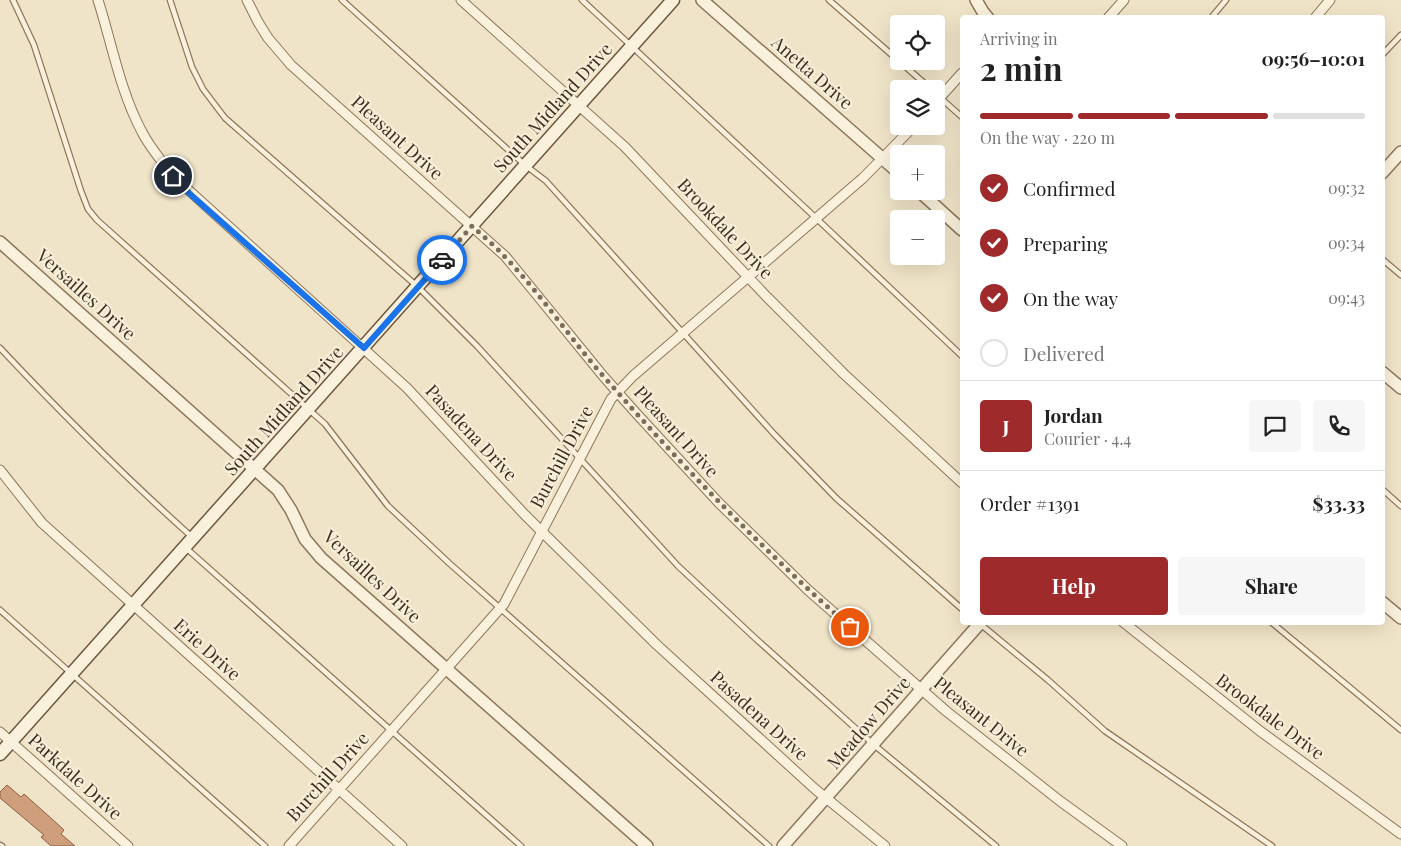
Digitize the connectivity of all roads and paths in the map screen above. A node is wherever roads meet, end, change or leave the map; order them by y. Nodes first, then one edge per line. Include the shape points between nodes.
1 (13, 0) edge
2 (98, 0) edge
3 (170, 0) edge
4 (247, 0) edge
5 (342, 0) edge
6 (461, 0) edge
7 (582, 0) edge
8 (673, 0) edge
9 (702, 0) edge
10 (829, 0) edge
11 (976, 0) edge
12 (1124, 0) edge
13 (1226, 0) edge
14 (1330, 0) edge
15 (985, 15) edge
16 (1111, 15) edge
17 (1214, 15) edge
18 (1318, 15) edge
19 (1401, 35) edge
20 (632, 46) junction
21 (1385, 52) edge
22 (890, 53) edge
23 (909, 70) edge
24 (960, 75) edge
25 (920, 80) edge
26 (945, 91) edge
27 (580, 104) junction
28 (945, 104) edge
29 (960, 115) edge
30 (906, 135) edge
31 (1400, 157) edge
32 (883, 159) junction
33 (525, 165) junction
34 (890, 165) edge
35 (1385, 170) edge
36 (929, 200) edge
37 (816, 218) junction
38 (472, 226) junction
39 (960, 228) edge
40 (0, 242) edge
41 (1385, 262) edge
42 (1401, 275) edge
43 (747, 277) junction
44 (418, 287) junction
45 (683, 332) junction
46 (0, 348) edge
47 (364, 348) junction
48 (960, 354) edge
49 (1385, 375) edge
50 (1401, 388) edge
51 (617, 392) junction
52 (308, 409) junction
53 (580, 458) junction
54 (0, 470) edge
55 (254, 470) junction
56 (960, 481) edge
57 (1385, 492) edge
58 (1401, 506) edge
59 (542, 531) junction
60 (189, 543) junction
61 (1385, 605) edge
62 (133, 606) junction
63 (960, 606) edge
64 (501, 608) junction
65 (0, 610) edge
66 (1401, 618) edge
67 (978, 625) edge
68 (982, 625) edge
69 (1127, 625) edge
70 (1275, 625) edge
71 (447, 669) junction
72 (72, 674) junction
73 (921, 690) junction
74 (1401, 730) edge
75 (0, 732) edge
76 (390, 732) junction
77 (11, 742) junction
78 (873, 744) junction
79 (0, 754) edge
80 (339, 789) junction
81 (826, 798) junction
82 (1401, 834) edge
83 (128, 846) edge
84 (265, 846) edge
85 (289, 846) edge
86 (402, 846) edge
87 (521, 846) edge
88 (647, 846) edge
89 (768, 846) edge
90 (783, 846) edge
91 (885, 846) edge
92 (996, 846) edge
93 (1122, 846) edge
94 (1272, 846) edge

1 - 52 lane via 34,45 88,209
2 - 47 street, Pasadena Drive via 130,105 155,153 190,194
3 - 44 lane via 202,89 224,118
4 - 38 street, Pleasant Drive via 268,38 291,65
5 - 33 lane
6 - 27 street, Brookdale Drive
7 - 20 lane
8 - 20 main road, South Midland Drive
9 - 32 street, Anetta Drive
10 - 22 lane
11 - 15 street
12 - 16 street
13 - 17 lane
14 - 18 street
19 - 21 lane
20 - 27 main road, South Midland Drive
20 - 37 lane
23 - 25 lane
24 - 26 street
27 - 33 main road, South Midland Drive
27 - 43 street, Brookdale Drive via 625,147
28 - 29 lane
30 - 32 street, Burchill Drive
31 - 35 street
32 - 34 street, Anetta Drive
32 - 37 street, Burchill Drive
33 - 38 main road, South Midland Drive
33 - 45 lane via 546,181
36 - 39 street
37 - 43 street, Burchill Drive
37 - 48 lane
38 - 44 main road, South Midland Drive
38 - 51 street, Pleasant Drive via 509,262
40 - 55 street, Versailles Drive
41 - 42 lane
43 - 45 street, Burchill Drive
43 - 56 street, Brookdale Drive
44 - 47 main road, South Midland Drive
44 - 53 lane
45 - 51 street, Burchill Drive
45 - 63 lane via 836,498
46 - 60 lane
47 - 52 main road, South Midland Drive
47 - 59 street, Pasadena Drive via 407,388
49 - 50 street
51 - 53 street, Burchill Drive
51 - 73 street, Pleasant Drive via 760,544
52 - 55 main road, South Midland Drive
52 - 64 lane via 343,445 388,506
53 - 59 street, Burchill Drive
53 - 78 lane via 678,566
54 - 62 street, Erie Drive via 42,523
55 - 60 main road, South Midland Drive
55 - 71 street, Versailles Drive via 284,498 313,550
57 - 58 lane
59 - 64 street, Burchill Drive
59 - 81 street, Pasadena Drive via 663,651
60 - 62 main road, South Midland Drive
60 - 76 lane
61 - 66 street
62 - 72 main road, South Midland Drive
62 - 80 street, Erie Drive
64 - 71 street, Burchill Drive
64 - 89 lane
65 - 72 lane
67 - 73 street, Meadow Drive
68 - 94 lane via 1105,731
69 - 82 street, Brookdale Drive via 1268,736
70 - 74 lane
71 - 76 street, Burchill Drive
71 - 88 street, Versailles Drive
72 - 77 main road, South Midland Drive
72 - 84 lane
73 - 78 street, Meadow Drive
73 - 93 street, Pleasant Drive via 1021,771
75 - 77 street, Parkdale Drive
76 - 80 street, Burchill Drive
76 - 87 lane
77 - 79 main road, South Midland Drive
77 - 83 street, Parkdale Drive
78 - 81 street, Meadow Drive
78 - 92 lane
80 - 85 street, Burchill Drive
80 - 86 street, Erie Drive
81 - 90 street, Meadow Drive
81 - 91 street, Pasadena Drive

